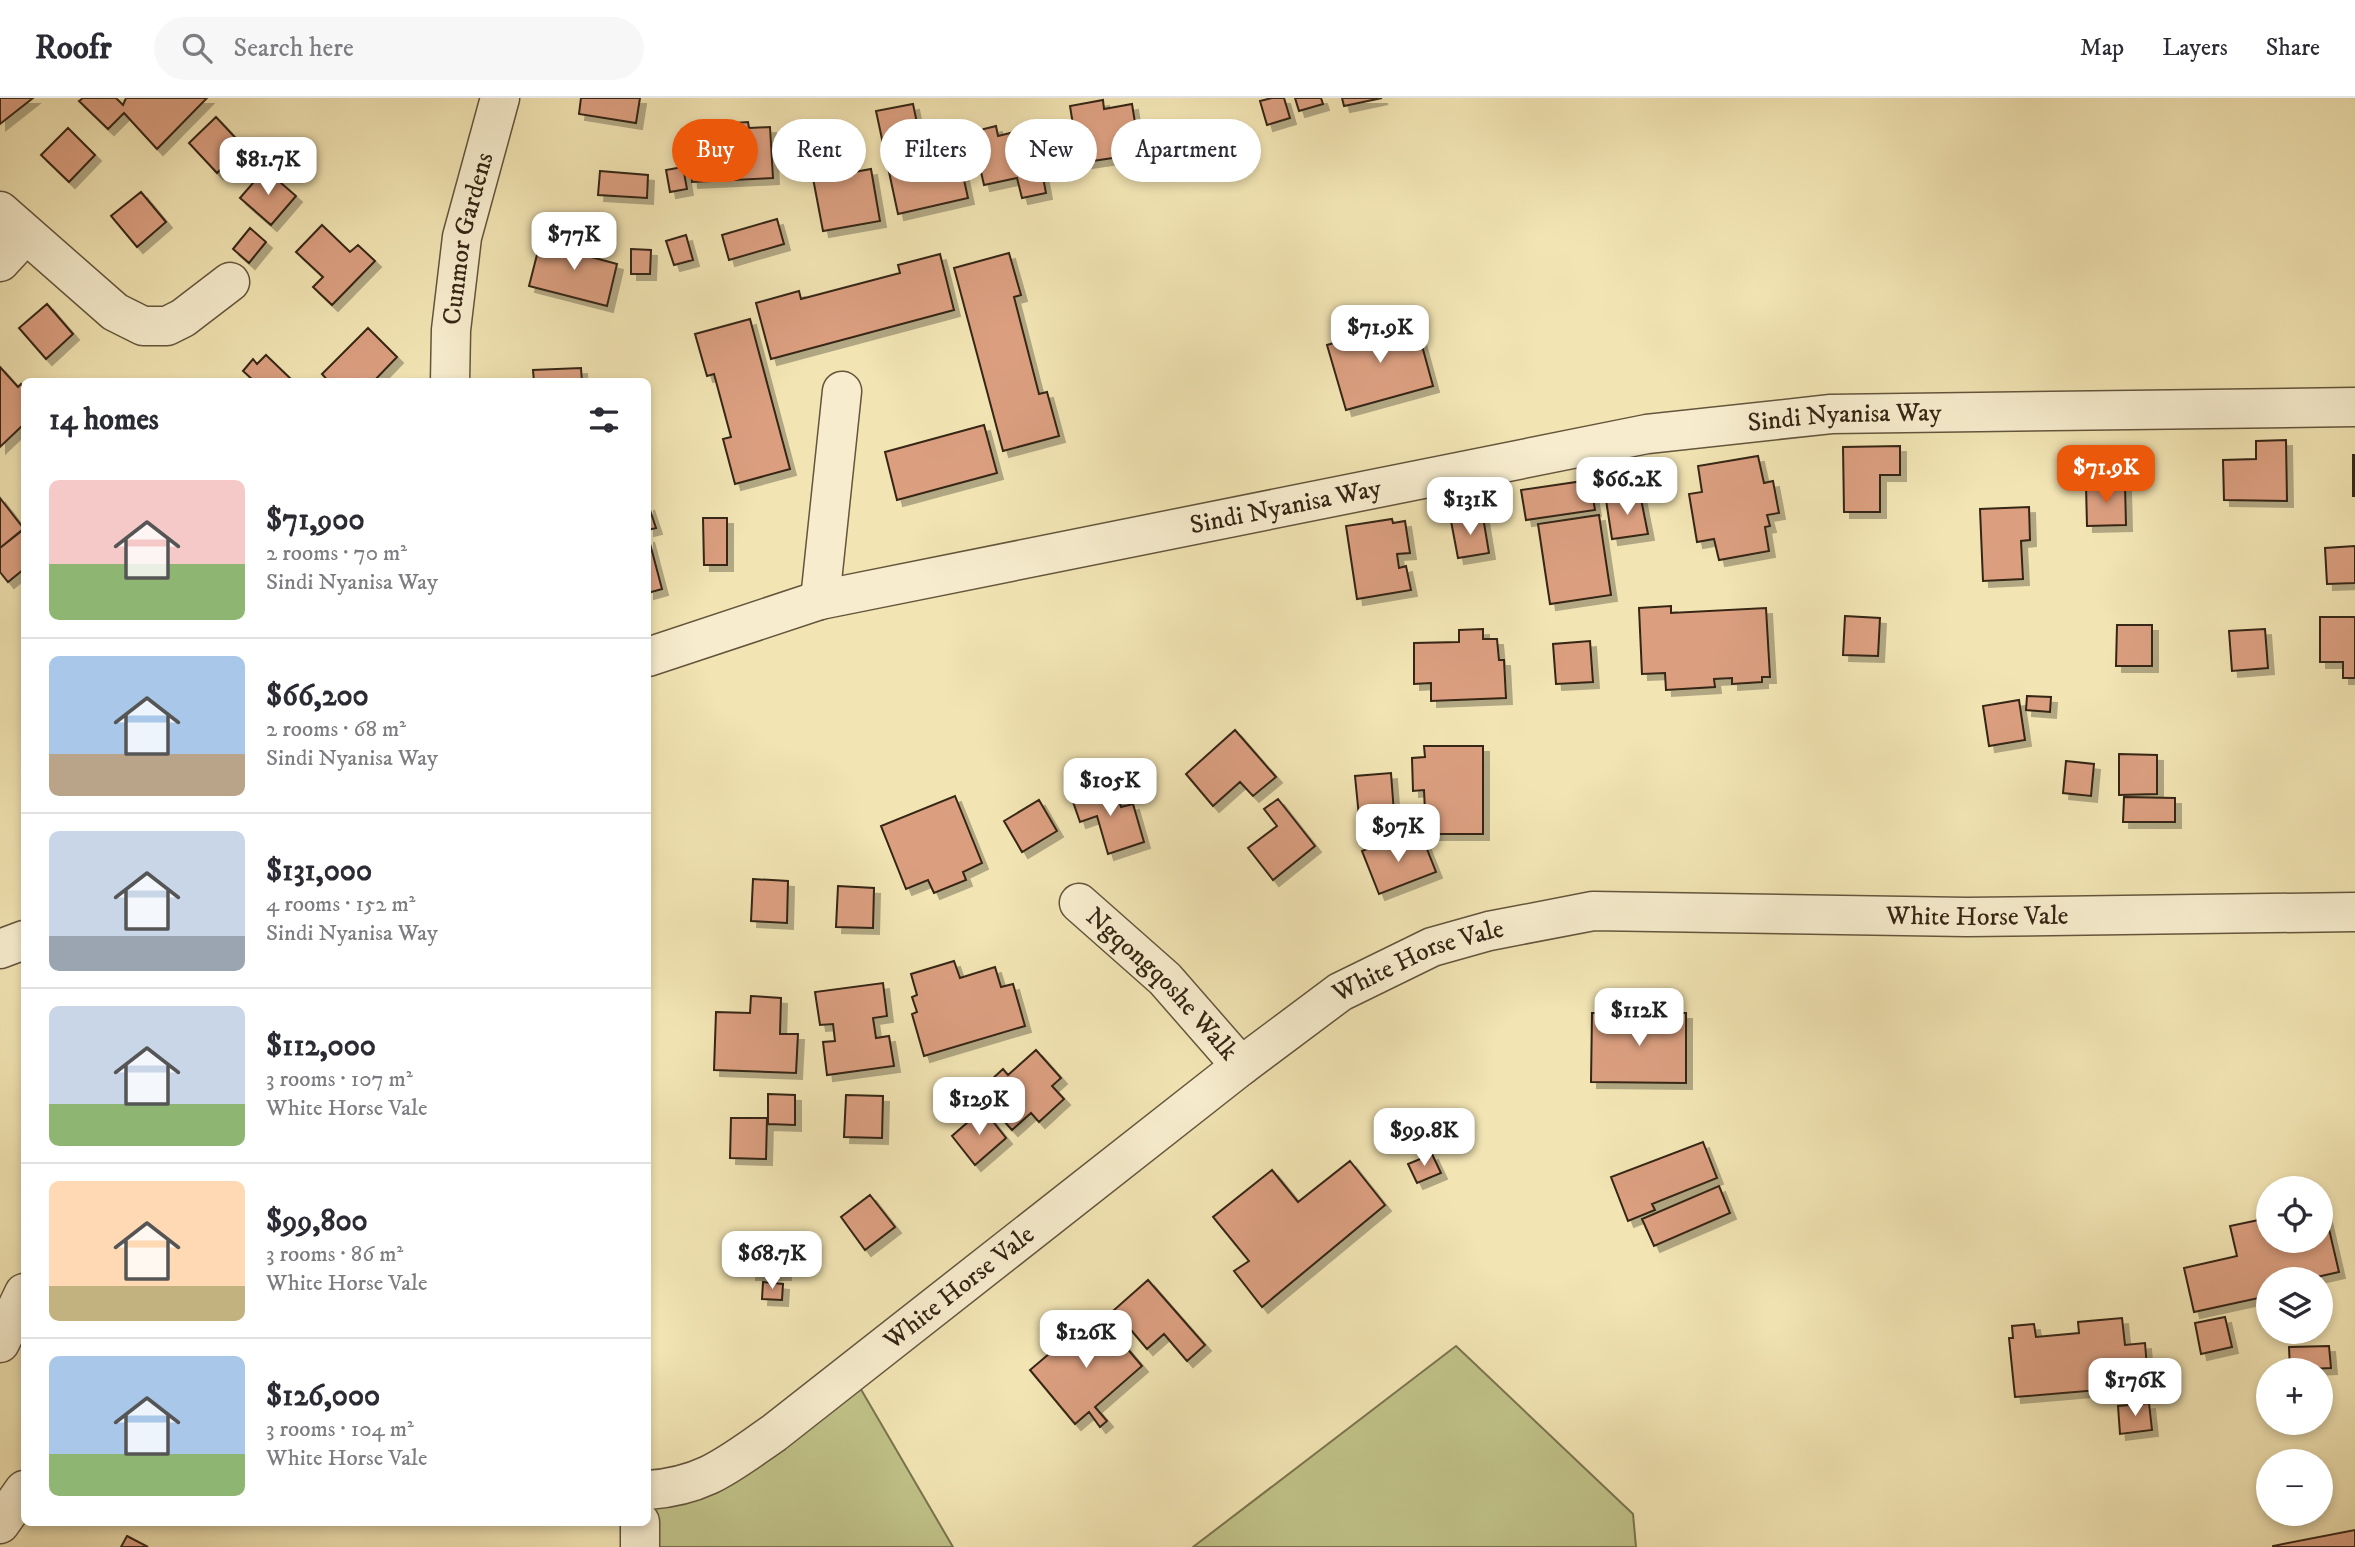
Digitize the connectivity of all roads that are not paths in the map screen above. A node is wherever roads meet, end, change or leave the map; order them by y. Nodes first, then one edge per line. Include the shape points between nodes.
1 (500, 98) edge
2 (8, 236) edge
3 (230, 282) dead end
4 (450, 378) edge
5 (842, 391) dead end
6 (2355, 407) edge
7 (820, 600) junction
8 (651, 656) edge
9 (1079, 903) dead end
10 (2355, 912) edge
11 (21, 941) edge
12 (0, 949) edge
13 (1241, 1066) junction
14 (21, 1299) edge
15 (0, 1343) edge
16 (651, 1490) edge
17 (21, 1494) edge
18 (0, 1524) edge
19 (640, 1526) edge
20 (640, 1547) edge

1 - 4 street, Cunmor Gardens via 461,237
2 - 3 street via 115,312 143,326 167,326 183,318
5 - 7 street
6 - 7 street, Sindi Nyanisa Way via 1831,414 1647,434
7 - 8 street, Sindi Nyanisa Way
9 - 13 street, Ngqongqoshe Walk via 1165,979
10 - 13 street, White Horse Vale via 1967,917 1593,911 1432,947 1340,992
11 - 12 street
13 - 16 street, White Horse Vale via 774,1433 709,1478
14 - 15 street
17 - 18 street
19 - 20 street

